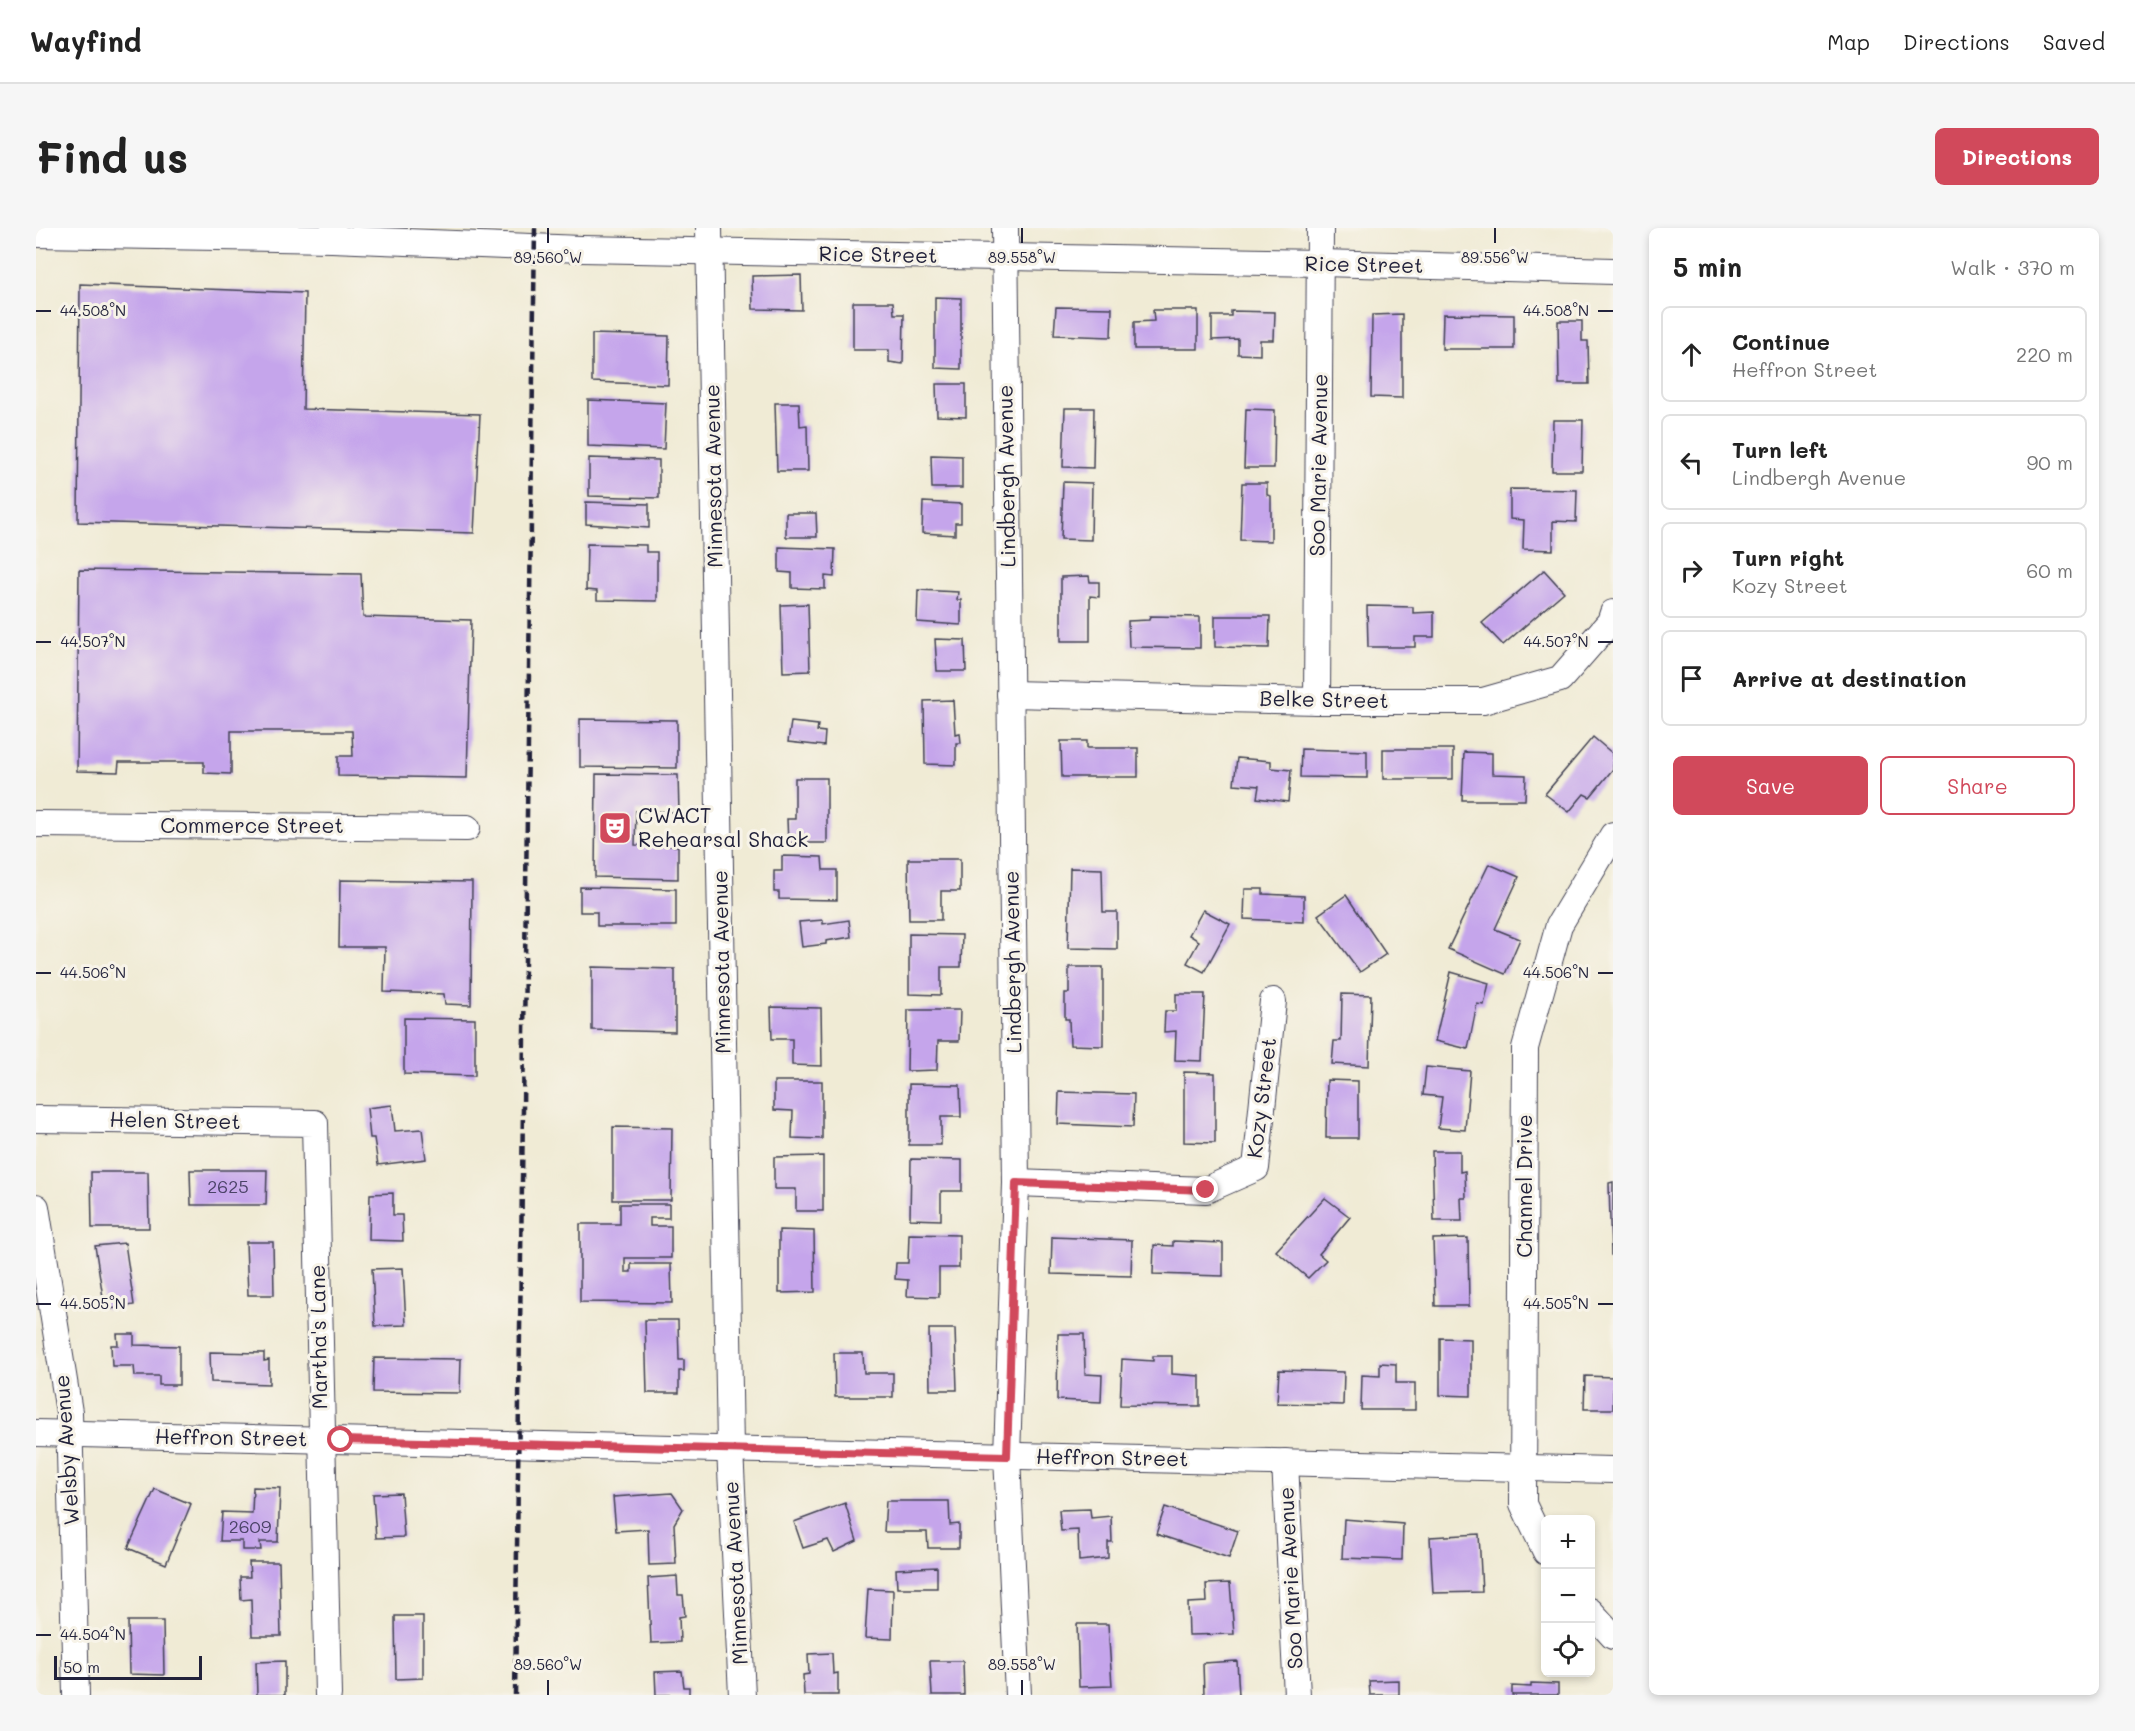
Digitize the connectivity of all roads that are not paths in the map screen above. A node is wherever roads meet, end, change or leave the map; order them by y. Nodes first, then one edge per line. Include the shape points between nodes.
1 (1005, 228) edge
2 (1320, 228) edge
3 (36, 234) edge
4 (331, 234) edge
5 (710, 240) edge
6 (1005, 257) junction
7 (1321, 263) junction
8 (1613, 271) edge
9 (1611, 618) edge
10 (1010, 694) junction
11 (1317, 701) junction
12 (36, 824) edge
13 (468, 828) dead end
14 (1613, 835) edge
15 (1273, 1001) dead end
16 (36, 1119) edge
17 (315, 1123) joint
18 (1016, 1183) junction
19 (36, 1207) edge
20 (36, 1433) edge
21 (70, 1434) junction
22 (322, 1440) junction
23 (730, 1449) junction
24 (1007, 1456) junction
25 (1285, 1462) junction
26 (1525, 1467) junction
27 (1613, 1470) edge
28 (1541, 1543) edge
29 (1595, 1616) edge
30 (1613, 1636) edge
31 (76, 1695) edge
32 (328, 1695) edge
33 (742, 1695) edge
34 (1018, 1695) edge
35 (1297, 1695) edge

1 - 6 street, Lindbergh Avenue
2 - 7 street, Soo Marie Avenue
3 - 4 street, Rice Street
4 - 5 street, Rice Street via 542,248
5 - 6 street, Rice Street
5 - 23 street, Minnesota Avenue
6 - 7 street, Rice Street
6 - 10 street, Lindbergh Avenue
7 - 8 street, Rice Street
7 - 11 street, Soo Marie Avenue
9 - 11 street, Belke Street via 1560,679 1482,701
10 - 11 street, Belke Street
10 - 18 street, Lindbergh Avenue
12 - 13 street, Commerce Street
14 - 26 street, Channel Drive via 1559,925 1525,1048
15 - 18 street, Kozy Street via 1256,1168 1206,1190
16 - 17 street, Helen Street
17 - 22 street, Martha's Lane
18 - 24 street, Lindbergh Avenue
19 - 21 street, Welsby Avenue
20 - 21 street, Heffron Street
21 - 22 street, Heffron Street
21 - 31 street, Welsby Avenue
22 - 23 street, Heffron Street
22 - 32 street, Martha's Lane
23 - 24 street, Heffron Street
23 - 33 street, Minnesota Avenue
24 - 25 street, Heffron Street
24 - 34 street, Lindbergh Avenue
25 - 26 street, Heffron Street
25 - 35 street, Soo Marie Avenue
26 - 27 street, Heffron Street
26 - 28 street, Channel Drive via 1523,1504
29 - 30 street

